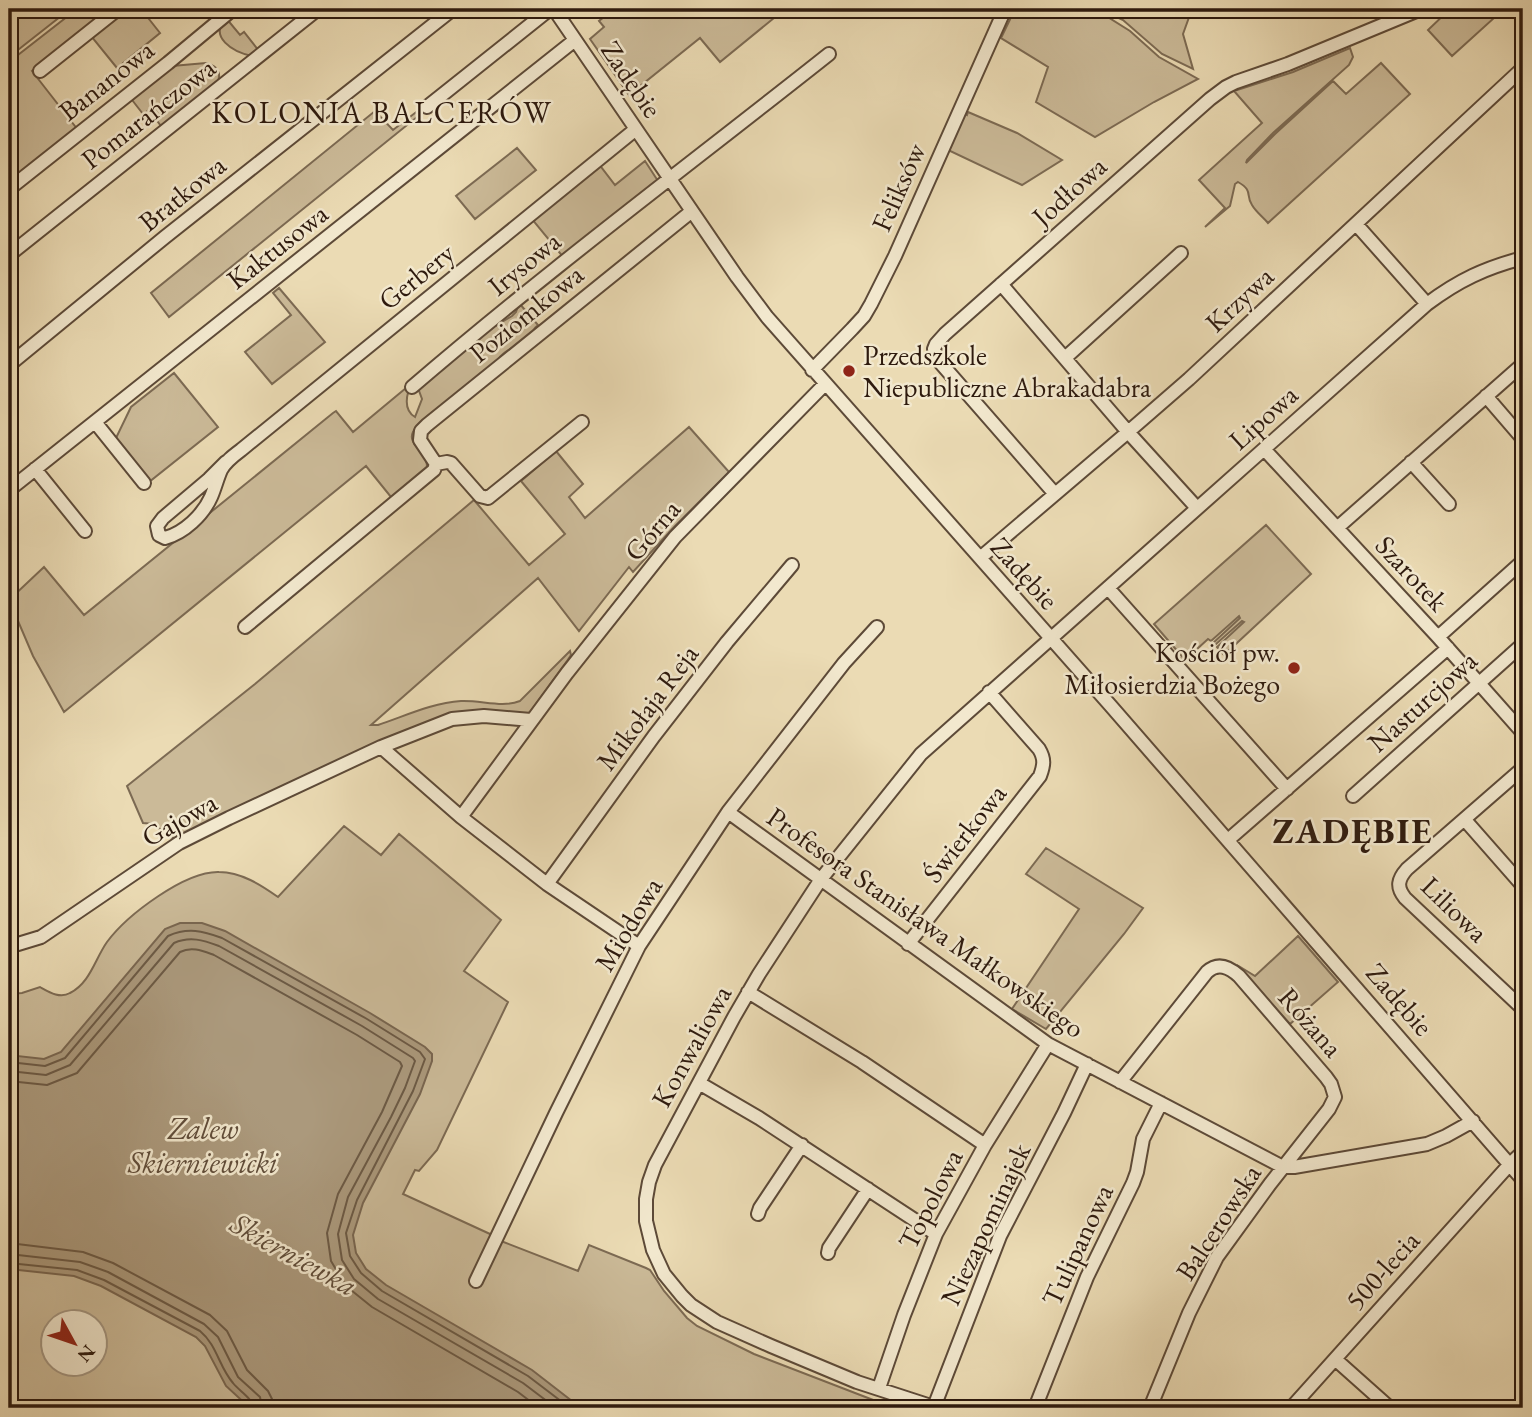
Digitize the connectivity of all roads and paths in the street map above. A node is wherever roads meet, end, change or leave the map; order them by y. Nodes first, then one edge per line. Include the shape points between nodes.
1 (118, 9) edge
2 (233, 9) edge
3 (318, 9) edge
4 (453, 9) edge
5 (552, 9) edge
6 (1005, 9) edge
7 (1421, 9) edge
8 (575, 40) junction
9 (829, 54) dead end
10 (1523, 68) edge
11 (40, 71) dead end
12 (426, 107) dead end
13 (636, 129) junction
14 (669, 178) junction
15 (9, 188) edge
16 (692, 211) junction
17 (1356, 224) junction
18 (1181, 253) dead end
19 (9, 255) edge
20 (1523, 258) edge
21 (1001, 284) junction
22 (1427, 304) junction
23 (1065, 358) junction
24 (1523, 364) edge
25 (9, 365) edge
26 (812, 370) junction
27 (825, 384) junction
28 (412, 387) dead end
29 (1486, 396) junction
30 (95, 422) junction
31 (582, 422) dead end
32 (1128, 432) junction
33 (1523, 439) edge
34 (1264, 449) junction
35 (1411, 462) junction
36 (436, 464) junction
37 (35, 469) junction
38 (144, 483) dead end
39 (212, 484) junction
40 (9, 490) edge
41 (1055, 494) junction
42 (1448, 504) dead end
43 (1197, 508) junction
44 (1337, 528) junction
45 (85, 531) dead end
46 (980, 558) junction
47 (1523, 561) edge
48 (792, 565) dead end
49 (1108, 588) junction
50 (877, 626) dead end
51 (245, 627) dead end
52 (1438, 638) junction
53 (1051, 639) junction
54 (1523, 644) edge
55 (1448, 648) junction
56 (1479, 683) junction
57 (989, 692) junction
58 (531, 720) junction
59 (1523, 733) edge
60 (381, 747) junction
61 (1523, 768) edge
62 (1287, 789) junction
63 (1353, 796) dead end
64 (728, 812) junction
65 (461, 817) junction
66 (1465, 820) junction
67 (1228, 840) junction
68 (821, 879) junction
69 (547, 884) junction
70 (1523, 886) edge
71 (9, 944) edge
72 (908, 944) junction
73 (639, 946) junction
74 (748, 992) junction
75 (1523, 1009) edge
76 (1048, 1044) junction
77 (1087, 1065) junction
78 (1120, 1082) junction
79 (699, 1083) junction
80 (1161, 1103) junction
81 (1473, 1121) junction
82 (802, 1145) junction
83 (985, 1145) junction
84 (1523, 1152) edge
85 (1510, 1164) junction
86 (1283, 1167) junction
87 (1523, 1180) edge
88 (868, 1189) junction
89 (758, 1214) dead end
90 (936, 1234) junction
91 (828, 1253) dead end
92 (476, 1281) dead end
93 (1335, 1359) junction
94 (879, 1388) junction
95 (936, 1408) edge
96 (1035, 1408) edge
97 (1150, 1408) edge
98 (1291, 1408) edge
99 (1390, 1408) edge

1 - 11 street
2 - 15 street, Bananowa
3 - 19 street, Pomarańczowa
4 - 25 street, Bratkowa
5 - 8 street, Zadębie
5 - 12 street
6 - 26 street, Feliksów via 871,304
7 - 21 street, Jodłowa via 1226,87
8 - 13 street, Zadębie
8 - 30 street, Kaktusowa
9 - 14 street
10 - 17 street, Krzywa
13 - 14 street, Zadębie
13 - 39 street, Gerbery via 225,464
14 - 16 street, Zadębie
14 - 28 street, Irysowa
16 - 26 street, Zadębie via 767,317
16 - 36 street, Poziomkowa via 427,425 420,440
17 - 22 street
17 - 32 street, Krzywa
18 - 23 street
20 - 22 street, Lipowa via 1466,278
21 - 23 street
21 - 41 street, Jodłowa via 939,340 935,356
22 - 34 street, Lipowa
23 - 32 street
24 - 29 street
26 - 27 street, Zadębie
27 - 46 street, Zadębie
27 - 58 street, Górna via 675,537
29 - 33 street
29 - 35 street
30 - 37 street, Kaktusowa
30 - 38 street
31 - 36 street via 488,498 480,496 451,463
32 - 41 street, Krzywa
32 - 43 street
34 - 43 street, Lipowa
34 - 44 street, Szarotek
35 - 42 street
35 - 44 street
36 - 51 street via 420,483
37 - 40 street, Kaktusowa
37 - 45 street
39 - 39 street, Gerbery via 204,509 191,523 168,538 158,534 163,518
41 - 46 street, Krzywa
43 - 49 street, Lipowa
44 - 52 street, Szarotek
46 - 53 street, Zadębie
47 - 52 street
48 - 69 street, Mikołaja Reja via 670,715
49 - 53 street, Lipowa
49 - 62 street
50 - 64 street, Miodowa
52 - 55 street, Szarotek
53 - 57 street, Konwaliowa
53 - 67 street, Zadębie
54 - 56 street, Nasturcjowa
55 - 56 street, Szarotek
55 - 62 street
56 - 59 street, Szarotek
56 - 63 street, Nasturcjowa
57 - 68 street, Konwaliowa via 921,754
57 - 72 street, Świerkowa via 1039,749 1043,768
58 - 60 street, Gajowa via 452,719
58 - 65 street, Górna
60 - 65 street
60 - 71 street, Gajowa via 179,843 41,937
61 - 66 street
62 - 67 street
64 - 68 street, Profesora Stanisława Małkowskiego
64 - 73 street, Miodowa
65 - 69 street
66 - 70 street
66 - 75 street, Liliowa via 1407,869 1399,888
67 - 81 street, Zadębie
68 - 72 street, Profesora Stanisława Małkowskiego
68 - 74 street, Konwaliowa
69 - 73 street
72 - 76 street, Profesora Stanisława Małkowskiego
73 - 92 street, Miodowa
74 - 79 street, Konwaliowa
74 - 83 street
76 - 77 street, Profesora Stanisława Małkowskiego
76 - 83 street, Topolowa
77 - 78 street, Profesora Stanisława Małkowskiego
77 - 95 street, Niezapominajek via 1000,1236
78 - 80 street, Profesora Stanisława Małkowskiego
78 - 86 street, Różana via 1210,969 1218,966 1233,971 1334,1091 1329,1109
79 - 82 street
79 - 94 street, Konwaliowa via 655,1165 648,1191 646,1221 664,1274 681,1297 717,1322
80 - 86 street, Profesora Stanisława Małkowskiego
80 - 96 street, Tulipanowa via 1143,1139 1138,1172 1087,1277
81 - 85 street, Zadębie
81 - 86 street, Balcerowska via 1421,1145
82 - 88 street
82 - 89 street
83 - 90 street, Topolowa
84 - 85 street, 500-lecia
85 - 87 street, Zadębie
85 - 93 street, 500-lecia
86 - 97 street, Balcerowska via 1213,1263
88 - 90 street
88 - 91 street
90 - 94 street, Topolowa
93 - 98 street, 500-lecia
93 - 99 street
94 - 95 street, Konwaliowa

